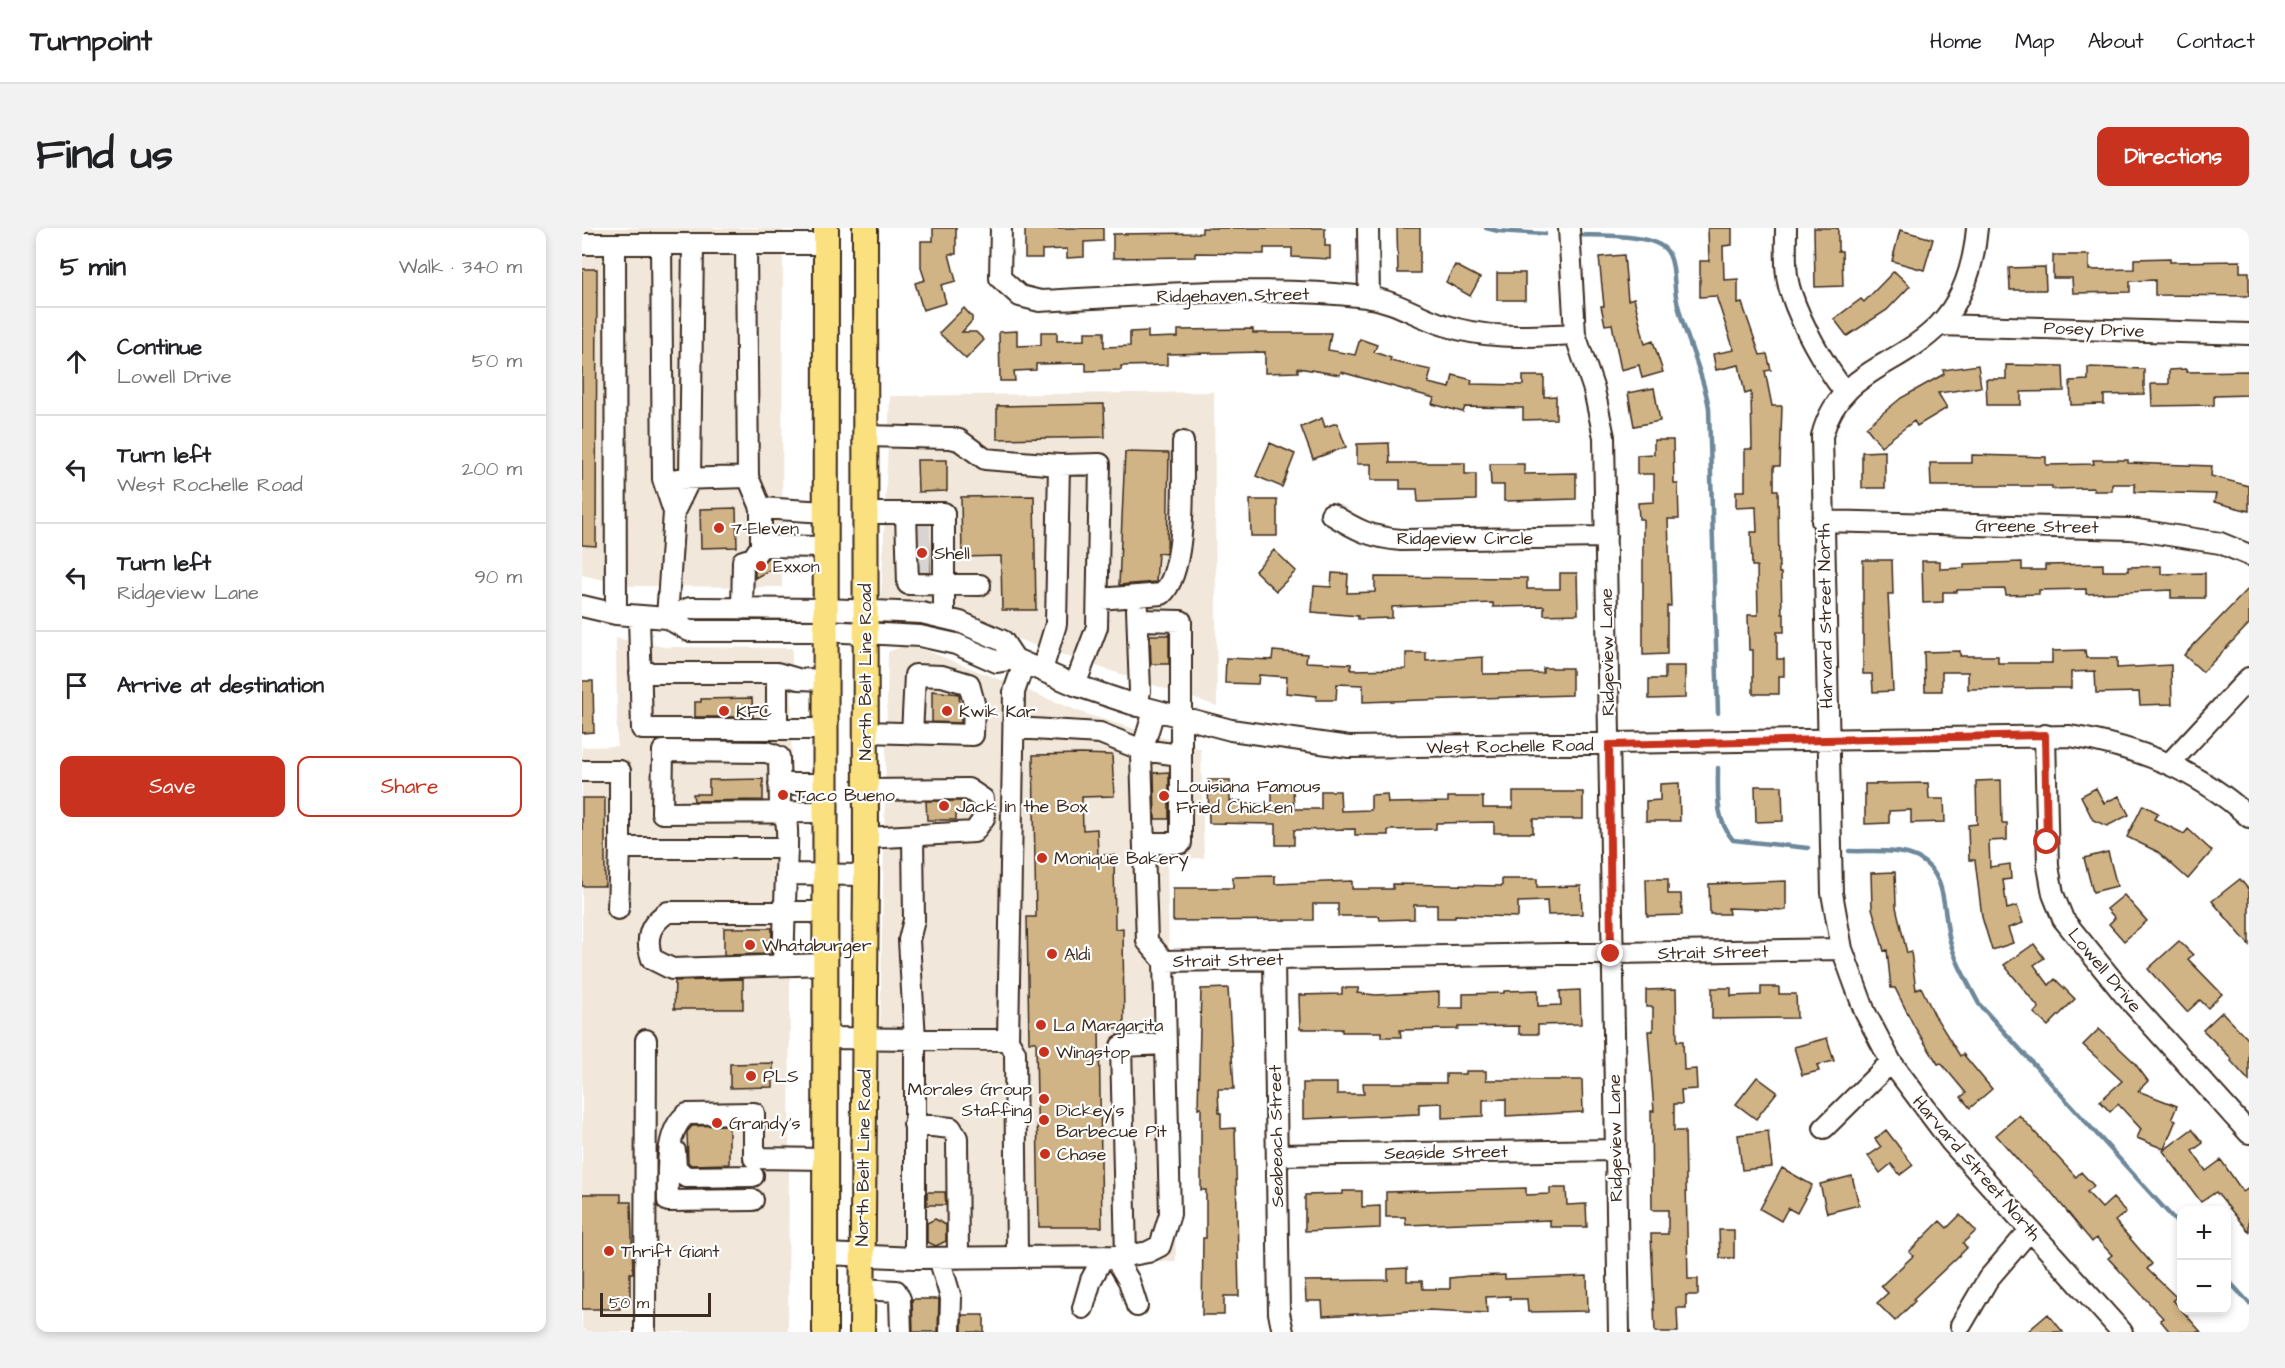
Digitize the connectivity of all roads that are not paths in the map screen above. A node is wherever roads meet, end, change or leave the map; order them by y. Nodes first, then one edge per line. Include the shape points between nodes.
1 (1000, 228) edge
2 (1368, 228) edge
3 (1569, 228) edge
4 (1786, 228) edge
5 (1977, 228) edge
6 (826, 236) edge
7 (864, 236) edge
8 (752, 239) edge
9 (582, 244) edge
10 (615, 244) junction
11 (661, 244) junction
12 (693, 244) junction
13 (1369, 298) junction
14 (1939, 325) junction
15 (1575, 334) junction
16 (2249, 334) edge
17 (1844, 391) junction
18 (826, 436) junction
19 (865, 436) junction
20 (1183, 442) dead end
21 (1059, 465) junction
22 (748, 477) junction
23 (663, 479) junction
24 (690, 479) junction
25 (761, 508) junction
26 (674, 512) junction
27 (825, 512) junction
28 (865, 513) junction
29 (1331, 514) dead end
30 (1822, 521) junction
31 (1606, 537) junction
32 (922, 543) junction
33 (761, 546) junction
34 (825, 547) junction
35 (2249, 555) edge
36 (945, 584) junction
37 (980, 585) dead end
38 (1137, 597) junction
39 (1099, 599) junction
40 (582, 606) edge
41 (742, 609) junction
42 (616, 614) junction
43 (639, 616) junction
44 (667, 618) junction
45 (945, 618) junction
46 (825, 620) junction
47 (1138, 620) junction
48 (865, 622) junction
49 (973, 651) junction
50 (1027, 664) junction
51 (640, 673) junction
52 (777, 673) junction
53 (2249, 678) edge
54 (825, 680) junction
55 (961, 681) junction
56 (1075, 685) junction
57 (1145, 708) junction
58 (1180, 717) junction
59 (1014, 728) junction
60 (777, 729) junction
61 (825, 729) junction
62 (865, 732) junction
63 (912, 734) junction
64 (2045, 735) junction
65 (1827, 740) junction
66 (1609, 745) junction
67 (1142, 750) junction
68 (1180, 755) junction
69 (2170, 763) junction
70 (582, 771) edge
71 (779, 784) junction
72 (825, 784) junction
73 (866, 790) junction
74 (783, 812) junction
75 (825, 812) junction
76 (2249, 817) edge
77 (913, 836) junction
78 (866, 838) junction
79 (1144, 843) junction
80 (620, 848) junction
81 (787, 848) junction
82 (786, 874) junction
83 (825, 874) junction
84 (866, 875) junction
85 (618, 909) dead end
86 (785, 911) junction
87 (825, 912) junction
88 (1842, 949) junction
89 (1611, 954) junction
90 (1274, 959) junction
91 (1164, 961) junction
92 (826, 964) junction
93 (783, 965) junction
94 (826, 1038) junction
95 (865, 1038) junction
96 (915, 1039) junction
97 (646, 1040) dead end
98 (1008, 1040) junction
99 (1166, 1044) junction
100 (1892, 1062) junction
101 (1824, 1128) dead end
102 (914, 1132) junction
103 (2249, 1132) edge
104 (675, 1133) junction
105 (1616, 1150) junction
106 (1277, 1155) junction
107 (826, 1159) junction
108 (753, 1176) dead end
109 (753, 1200) dead end
110 (2030, 1230) junction
111 (826, 1254) junction
112 (861, 1256) junction
113 (1115, 1256) junction
114 (1017, 1257) junction
115 (915, 1258) junction
116 (949, 1258) junction
117 (862, 1289) junction
118 (1137, 1306) dead end
119 (1083, 1308) dead end
120 (1281, 1323) edge
121 (1961, 1325) dead end
122 (645, 1332) edge
123 (825, 1332) edge
124 (862, 1332) edge
125 (901, 1332) edge
126 (950, 1332) edge
127 (1619, 1332) edge
128 (2122, 1332) edge

1 - 13 street, Ridgehaven Street via 1000,278 1020,296 1040,301 1262,291
2 - 13 street
3 - 15 street, Ridgeview Lane
4 - 17 street via 1790,292
5 - 14 street, Harvard Street North via 1973,261 1962,291
6 - 7 main road
6 - 8 street
6 - 18 main road, North Belt Line Road
7 - 19 main road, North Belt Line Road
8 - 12 street
8 - 22 street
9 - 10 street
10 - 11 street
10 - 42 street
11 - 12 street
11 - 23 street
12 - 24 street
13 - 15 street, Ridgehaven Street via 1404,307 1478,336
14 - 16 street, Posey Drive
14 - 17 street, Harvard Street North
15 - 31 street, Ridgeview Lane via 1594,390 1604,437
17 - 30 street, Harvard Street North via 1826,419 1822,436
18 - 19 main road
18 - 27 main road, North Belt Line Road
19 - 21 street via 951,438 985,459
19 - 28 main road, North Belt Line Road
20 - 38 street via 1179,560 1162,594
21 - 39 street via 1100,464
21 - 50 street via 1056,624
22 - 24 street
22 - 25 street
23 - 24 street
23 - 26 street
24 - 26 street
25 - 27 street
25 - 33 street
26 - 44 street
27 - 34 main road, North Belt Line Road
28 - 32 street
28 - 48 main road, North Belt Line Road
29 - 31 street, Ridgeview Circle via 1358,531 1401,540
30 - 35 street, Greene Street via 2131,529 2220,543
30 - 65 street, Harvard Street North
31 - 66 street, Ridgeview Lane
32 - 36 street
32 - 36 street via 908,584
33 - 34 street
33 - 41 street via 753,558 743,561
34 - 46 main road, North Belt Line Road
36 - 37 street
36 - 45 street
38 - 39 street
38 - 47 street
39 - 56 street via 1097,627
40 - 42 street, West Rochelle Road
41 - 44 street, West Rochelle Road via 690,608
41 - 46 street, West Rochelle Road
42 - 43 street, West Rochelle Road
43 - 44 street, West Rochelle Road
43 - 51 street
44 - 46 street, West Rochelle Road via 688,631
45 - 48 street, West Rochelle Road via 922,613
45 - 50 street, West Rochelle Road via 1003,641
46 - 48 street, West Rochelle Road
46 - 54 main road, North Belt Line Road
47 - 57 street via 1140,691
47 - 58 street via 1181,621
48 - 49 street, West Rochelle Road
48 - 62 main road, North Belt Line Road
49 - 50 street, West Rochelle Road via 998,662
49 - 55 street
50 - 56 street, West Rochelle Road
50 - 59 street via 1014,692
51 - 52 street
51 - 60 street via 642,729
52 - 54 street
52 - 60 street
53 - 69 street
54 - 61 main road, North Belt Line Road
55 - 63 street via 915,675
55 - 63 street via 969,684 974,703 974,735
56 - 57 street, West Rochelle Road
57 - 58 street, West Rochelle Road
57 - 67 street
58 - 66 street, West Rochelle Road via 1231,730 1349,747
58 - 68 street
59 - 67 street via 1100,734
59 - 98 street
60 - 61 street
61 - 72 main road, North Belt Line Road
62 - 63 street
62 - 73 main road, North Belt Line Road
64 - 65 street, West Rochelle Road
64 - 69 street, West Rochelle Road via 2097,740
64 - 103 street, Lowell Drive via 2048,866 2063,919 2115,985
65 - 66 street, West Rochelle Road
65 - 88 street, Harvard Street North via 1830,855
66 - 89 street, Ridgeview Lane
67 - 68 street
67 - 79 street
68 - 79 street via 1181,843
69 - 76 street, West Rochelle Road via 2210,786
70 - 80 street via 620,771
71 - 72 street
71 - 74 street
71 - 74 street via 779,757 767,752 663,751 662,813
72 - 75 main road, North Belt Line Road
73 - 77 street via 968,789 983,799 984,818 974,832
73 - 78 main road, North Belt Line Road
74 - 75 street
74 - 81 street via 787,819
75 - 83 main road, North Belt Line Road
77 - 78 street
77 - 96 street via 914,920 909,959
78 - 84 main road, North Belt Line Road
79 - 91 street via 1147,941
80 - 81 street
80 - 85 street
81 - 82 street
82 - 83 street
82 - 86 street
83 - 84 street
83 - 87 main road, North Belt Line Road
84 - 95 main road, North Belt Line Road
86 - 87 street
86 - 93 street
86 - 93 street via 668,912 653,926 647,945 652,959 672,969
87 - 92 main road, North Belt Line Road
88 - 89 street, Strait Street
88 - 100 street, Harvard Street North via 1865,1012
89 - 90 street, Strait Street
89 - 105 street, Ridgeview Lane
90 - 91 street, Strait Street
90 - 106 street, Seabeach Street
91 - 99 street, Strait Street
92 - 93 street
92 - 94 main road, North Belt Line Road
94 - 95 street
94 - 107 main road, North Belt Line Road
95 - 96 street
95 - 112 main road, North Belt Line Road
96 - 98 street
96 - 102 street
97 - 122 street
98 - 114 street via 1015,1052
99 - 113 street, Strait Street via 1170,1214 1160,1246 1148,1252
99 - 113 street via 1121,1046
100 - 101 street
100 - 110 street, Harvard Street North via 1951,1142
102 - 115 street
102 - 116 street via 951,1128 957,1138
104 - 107 street via 678,1120 687,1114 754,1113 753,1158
104 - 108 street via 676,1168 686,1177
104 - 109 street via 667,1157 668,1202
105 - 106 street, Seaside Street
105 - 127 street, Ridgeview Lane
106 - 120 street, Seabeach Street
107 - 111 main road, North Belt Line Road
110 - 121 street via 1988,1279
110 - 128 street, Harvard Street North
111 - 112 street, Strait Street
111 - 123 main road, North Belt Line Road
112 - 115 street, Strait Street
112 - 117 main road, North Belt Line Road
113 - 114 street, Strait Street
113 - 118 street via 1130,1281
113 - 119 street via 1091,1280
114 - 116 street, Strait Street
115 - 116 street, Strait Street
116 - 126 street
117 - 124 main road, North Belt Line Road
117 - 125 street via 896,1291 900,1299

